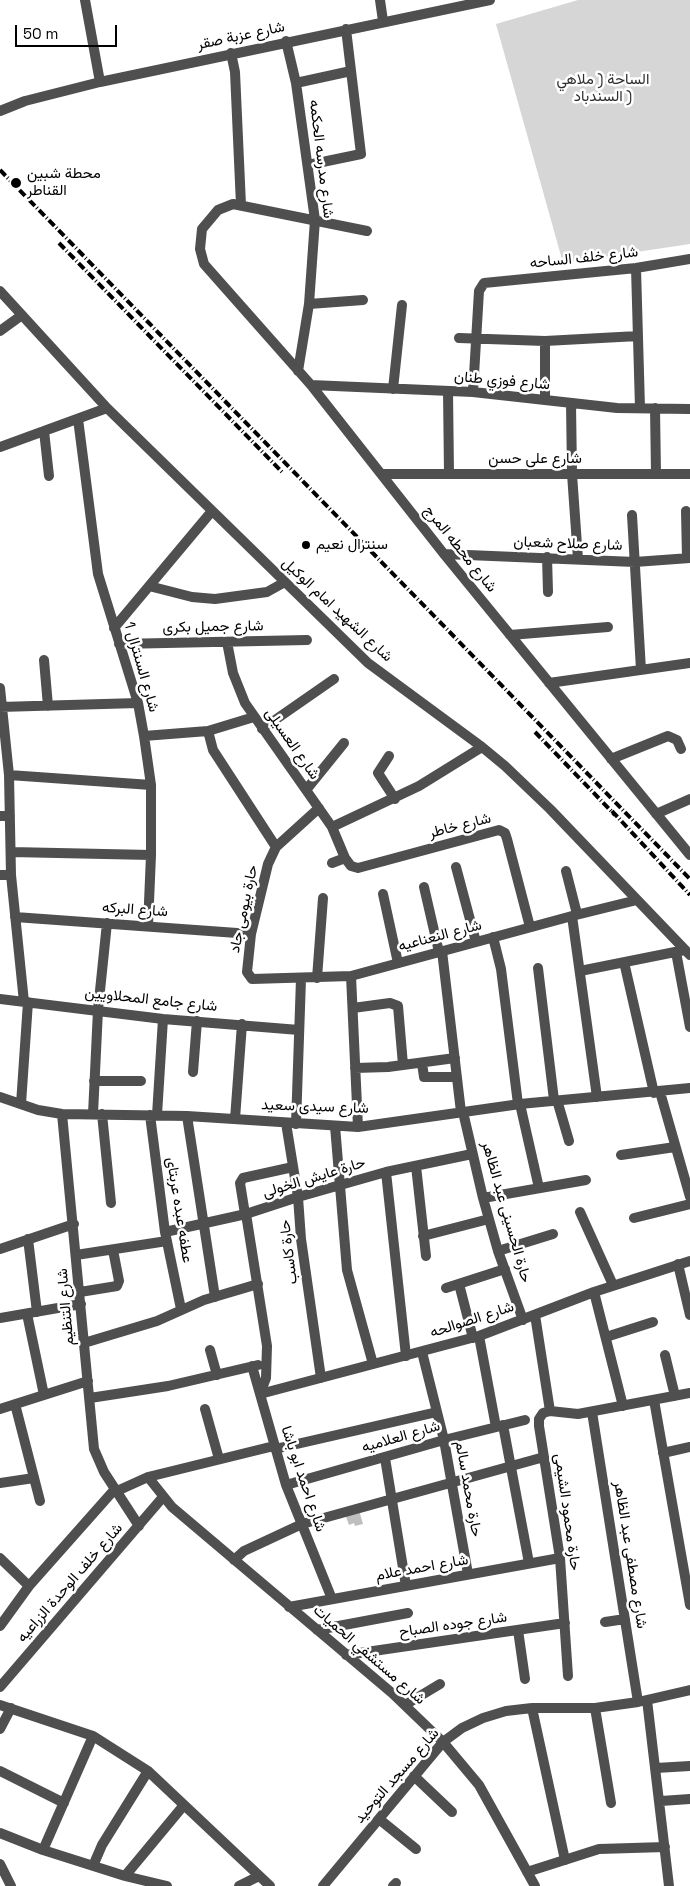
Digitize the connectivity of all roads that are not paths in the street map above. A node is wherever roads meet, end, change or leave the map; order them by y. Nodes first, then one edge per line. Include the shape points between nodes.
1 (85, 0) edge
2 (380, 0) edge
3 (490, 0) edge
4 (467, 2) edge
5 (383, 21) junction
6 (346, 29) junction
7 (286, 41) junction
8 (231, 53) junction
9 (351, 71) junction
10 (100, 82) junction
11 (296, 83) junction
12 (0, 110) edge
13 (308, 165) junction
14 (241, 206) junction
15 (315, 220) junction
16 (367, 231) dead end
17 (690, 259) edge
18 (636, 268) junction
19 (0, 291) edge
20 (363, 300) dead end
21 (309, 304) junction
22 (402, 305) dead end
23 (22, 315) junction
24 (0, 331) edge
25 (638, 336) junction
26 (459, 338) dead end
27 (476, 338) junction
28 (545, 341) junction
29 (298, 371) junction
30 (311, 385) junction
31 (393, 389) junction
32 (448, 391) junction
33 (473, 392) junction
34 (545, 400) junction
35 (571, 404) junction
36 (107, 408) junction
37 (640, 408) junction
38 (655, 408) junction
39 (690, 409) edge
40 (78, 419) junction
41 (44, 431) junction
42 (0, 447) edge
43 (381, 474) junction
44 (449, 474) junction
45 (572, 474) junction
46 (656, 474) junction
47 (690, 474) edge
48 (49, 476) dead end
49 (212, 511) junction
50 (686, 511) dead end
51 (632, 515) dead end
52 (444, 554) junction
53 (546, 557) junction
54 (688, 558) edge
55 (578, 559) junction
56 (635, 562) junction
57 (285, 582) junction
58 (149, 586) junction
59 (548, 592) dead end
60 (608, 627) dead end
61 (114, 628) junction
62 (510, 635) junction
63 (307, 640) dead end
64 (227, 642) junction
65 (119, 644) junction
66 (44, 660) dead end
67 (690, 663) edge
68 (641, 670) junction
69 (334, 679) dead end
70 (549, 684) junction
71 (0, 688) edge
72 (138, 703) junction
73 (48, 706) junction
74 (2, 707) edge
75 (254, 717) junction
76 (262, 729) junction
77 (208, 731) junction
78 (144, 736) junction
79 (344, 743) dead end
80 (482, 746) junction
81 (681, 749) dead end
82 (389, 756) dead end
83 (611, 759) junction
84 (9, 775) junction
85 (151, 785) junction
86 (306, 790) junction
87 (690, 798) edge
88 (395, 799) junction
89 (319, 808) junction
90 (656, 814) junction
91 (5, 816) edge
92 (332, 828) junction
93 (276, 847) junction
94 (11, 852) junction
95 (152, 855) junction
96 (690, 856) edge
97 (346, 858) junction
98 (332, 863) dead end
99 (456, 867) dead end
100 (566, 871) dead end
101 (0, 874) edge
102 (11, 875) junction
103 (424, 887) dead end
104 (382, 894) dead end
105 (323, 898) dead end
106 (637, 900) junction
107 (575, 915) junction
108 (16, 916) junction
109 (107, 923) junction
110 (148, 926) junction
111 (530, 927) junction
112 (251, 934) junction
113 (493, 938) junction
114 (476, 942) junction
115 (441, 952) junction
116 (684, 952) edge
117 (624, 962) junction
118 (398, 963) junction
119 (538, 968) dead end
120 (580, 971) junction
121 (248, 976) joint
122 (351, 976) junction
123 (317, 978) junction
124 (301, 979) junction
125 (0, 999) edge
126 (26, 1002) junction
127 (352, 1008) junction
128 (98, 1010) junction
129 (163, 1019) junction
130 (197, 1021) junction
131 (242, 1024) junction
132 (690, 1026) edge
133 (299, 1030) junction
134 (455, 1058) junction
135 (422, 1062) junction
136 (403, 1065) junction
137 (355, 1068) junction
138 (193, 1072) dead end
139 (457, 1077) junction
140 (94, 1081) junction
141 (142, 1081) dead end
142 (690, 1088) edge
143 (657, 1092) junction
144 (0, 1097) edge
145 (597, 1097) junction
146 (555, 1100) junction
147 (20, 1104) junction
148 (519, 1104) junction
149 (462, 1112) junction
150 (62, 1114) junction
151 (97, 1114) junction
152 (154, 1115) junction
153 (187, 1116) junction
154 (235, 1119) junction
155 (291, 1124) junction
156 (335, 1126) junction
157 (358, 1126) junction
158 (569, 1140) dead end
159 (675, 1147) junction
160 (472, 1154) junction
161 (621, 1155) dead end
162 (416, 1166) junction
163 (293, 1167) junction
164 (386, 1172) junction
165 (586, 1180) dead end
166 (339, 1185) junction
167 (539, 1188) junction
168 (298, 1197) junction
169 (690, 1197) edge
170 (483, 1198) junction
171 (111, 1203) dead end
172 (690, 1204) edge
173 (580, 1212) dead end
174 (246, 1214) junction
175 (634, 1218) dead end
176 (489, 1219) junction
177 (74, 1224) junction
178 (203, 1224) junction
179 (553, 1234) dead end
180 (424, 1236) junction
181 (166, 1237) junction
182 (28, 1239) junction
183 (0, 1249) edge
184 (113, 1250) junction
185 (498, 1251) junction
186 (76, 1255) junction
187 (426, 1256) dead end
188 (690, 1262) edge
189 (678, 1264) junction
190 (505, 1269) junction
191 (258, 1284) junction
192 (459, 1284) junction
193 (613, 1285) junction
194 (446, 1288) dead end
195 (80, 1292) junction
196 (594, 1292) junction
197 (215, 1297) junction
198 (81, 1304) junction
199 (182, 1309) junction
200 (37, 1312) junction
201 (27, 1314) junction
202 (535, 1315) junction
203 (690, 1315) edge
204 (0, 1318) edge
205 (523, 1320) junction
206 (653, 1322) dead end
207 (476, 1337) junction
208 (606, 1337) junction
209 (84, 1343) junction
210 (210, 1350) dead end
211 (422, 1352) junction
212 (665, 1355) dead end
213 (406, 1356) junction
214 (268, 1362) junction
215 (373, 1364) junction
216 (252, 1366) junction
217 (217, 1375) junction
218 (321, 1378) junction
219 (88, 1381) junction
220 (690, 1393) edge
221 (260, 1394) junction
222 (44, 1395) junction
223 (674, 1396) junction
224 (90, 1398) junction
225 (654, 1400) junction
226 (15, 1404) junction
227 (623, 1406) junction
228 (205, 1408) dead end
229 (0, 1409) edge
230 (550, 1411) junction
231 (437, 1412) junction
232 (592, 1412) junction
233 (525, 1420) dead end
234 (500, 1426) junction
235 (444, 1440) junction
236 (690, 1447) edge
237 (274, 1448) junction
238 (663, 1453) junction
239 (544, 1457) junction
240 (385, 1458) junction
241 (219, 1459) junction
242 (511, 1466) junction
243 (148, 1477) junction
244 (34, 1478) junction
245 (452, 1482) junction
246 (0, 1483) edge
247 (286, 1485) junction
248 (116, 1490) junction
249 (163, 1498) junction
250 (392, 1499) junction
251 (40, 1501) dead end
252 (302, 1524) junction
253 (139, 1526) junction
254 (0, 1558) edge
255 (560, 1558) junction
256 (234, 1560) junction
257 (529, 1564) junction
258 (468, 1574) junction
259 (29, 1586) junction
260 (406, 1586) junction
261 (332, 1599) junction
262 (690, 1605) edge
263 (289, 1607) junction
264 (408, 1613) dead end
265 (625, 1619) junction
266 (605, 1622) dead end
267 (1, 1624) edge
268 (565, 1624) junction
269 (316, 1630) junction
270 (518, 1630) junction
271 (346, 1655) junction
272 (568, 1676) dead end
273 (525, 1679) dead end
274 (440, 1684) dead end
275 (0, 1688) edge
276 (690, 1690) edge
277 (642, 1701) junction
278 (0, 1705) edge
279 (405, 1705) junction
280 (12, 1708) junction
281 (532, 1708) junction
282 (595, 1708) junction
283 (0, 1730) edge
284 (93, 1736) junction
285 (443, 1742) junction
286 (690, 1766) edge
287 (656, 1768) junction
288 (148, 1771) junction
289 (0, 1772) edge
290 (414, 1776) junction
291 (690, 1800) edge
292 (660, 1801) junction
293 (64, 1802) junction
294 (611, 1803) dead end
295 (184, 1805) junction
296 (452, 1812) dead end
297 (379, 1819) junction
298 (0, 1833) edge
299 (665, 1847) junction
300 (416, 1849) dead end
301 (43, 1850) junction
302 (565, 1860) junction
303 (0, 1864) edge
304 (93, 1866) junction
305 (527, 1872) junction
306 (125, 1876) junction
307 (259, 1876) junction
308 (11, 1886) edge
309 (167, 1886) edge
310 (240, 1886) edge
311 (270, 1886) edge
312 (323, 1886) edge
313 (534, 1886) edge
314 (669, 1886) edge

1 - 10 street
2 - 5 street
3 - 4 street, شارع عزبة صقر
4 - 5 street, شارع عزبة صقر
5 - 6 street, شارع عزبة صقر
6 - 7 street, شارع عزبة صقر
6 - 9 street
7 - 8 street, شارع عزبة صقر
7 - 11 street, شارع مدرسه الحكمه
8 - 10 street, شارع عزبة صقر
8 - 14 street via 235,72
9 - 11 street
9 - 13 street via 361,154
10 - 12 street, شارع عزبة صقر
11 - 13 street, شارع مدرسه الحكمه
13 - 15 street, شارع مدرسه الحكمه
14 - 15 street
14 - 29 street, شارع محطه المرج via 225,206 218,210 202,230 200,249 204,264
15 - 16 street
15 - 21 street, شارع مدرسه الحكمه
17 - 18 street, شارع خلف الساحه
18 - 25 street
18 - 27 street, شارع خلف الساحه via 481,285
19 - 23 street, شارع الشهيد امام الوكيل
20 - 21 street
21 - 29 street, شارع مدرسه الحكمه
22 - 31 street
23 - 24 street
23 - 36 street, شارع الشهيد امام الوكيل
25 - 28 street
25 - 37 street
26 - 27 street
27 - 28 street
27 - 33 street
28 - 34 street
29 - 30 street, شارع محطه المرج
30 - 31 street, شارع فوزي طنان
30 - 43 street, شارع محطه المرج
31 - 32 street, شارع فوزي طنان
32 - 33 street, شارع فوزي طنان
32 - 44 street
33 - 34 street, شارع فوزي طنان
34 - 35 street, شارع فوزي طنان
35 - 37 street, شارع فوزي طنان
35 - 45 street
36 - 40 street
36 - 49 street, شارع الشهيد امام الوكيل
37 - 38 street, شارع فوزي طنان
38 - 39 street, شارع فوزي طنان
38 - 46 street
40 - 41 street
40 - 61 street, شارع السنترال 1 via 98,574
41 - 42 street
41 - 48 street
43 - 44 street, شارع على حسن
43 - 52 street, شارع محطه المرج
44 - 45 street, شارع على حسن
45 - 46 street, شارع على حسن
45 - 55 street
46 - 47 street, شارع على حسن
49 - 57 street, شارع الشهيد امام الوكيل
49 - 58 street
50 - 54 street
51 - 56 street
52 - 53 street, شارع صلاح شعبان
52 - 62 street, شارع محطه المرج
53 - 55 street, شارع صلاح شعبان
53 - 59 street
54 - 56 street, شارع صلاح شعبان
55 - 56 street, شارع صلاح شعبان
56 - 68 street
57 - 58 street via 267,592 215,599
57 - 80 street, شارع الشهيد امام الوكيل via 368,663
58 - 61 street
60 - 62 street
61 - 65 street, شارع السنترال 1
62 - 70 street, شارع محطه المرج
63 - 64 street, شارع جميل بكرى
64 - 65 street, شارع جميل بكرى
64 - 75 street, شارع العسيلى via 233,673
65 - 72 street, شارع السنترال 1
66 - 73 street
67 - 68 street
68 - 70 street
69 - 76 street
70 - 83 street, شارع محطه المرج
71 - 74 street
72 - 73 street
72 - 78 street, شارع السنترال 1
73 - 74 street
74 - 84 street
75 - 76 street, شارع العسيلى
75 - 77 street
76 - 86 street, شارع العسيلى
77 - 78 street
77 - 93 street via 213,750
78 - 85 street, شارع السنترال 1
79 - 86 street
80 - 88 street via 443,773
80 - 106 street, شارع الشهيد امام الوكيل via 528,788
81 - 83 street via 677,740 668,736
82 - 88 street via 378,773
83 - 90 street, شارع محطه المرج
84 - 85 street
84 - 91 street
85 - 95 street, شارع السنترال 1
86 - 89 street, شارع العسيلى
87 - 90 street
88 - 92 street
89 - 92 street, شارع العسيلى
89 - 93 street, حارة بيومى جاد
90 - 96 street, شارع محطه المرج
91 - 94 street
92 - 97 street, شارع العسيلى
93 - 112 street, حارة بيومى جاد via 268,864
94 - 95 street
94 - 102 street
95 - 110 street, شارع السنترال 1
97 - 98 street
97 - 111 street, شارع خاطر via 351,866 358,868 499,830 507,839
99 - 114 street
100 - 107 street
101 - 102 street
102 - 108 street
103 - 115 street, حارة الحسينى عبد الظاهر
104 - 118 street
105 - 123 street
106 - 107 street, شارع النعناعيه
106 - 116 street, شارع الشهيد امام الوكيل
107 - 111 street, شارع النعناعيه
107 - 120 street
108 - 109 street, شارع البركه
108 - 126 street
109 - 110 street, شارع البركه
109 - 128 street
110 - 112 street, شارع البركه
111 - 113 street, شارع النعناعيه
112 - 121 street, حارة بيومى جاد
113 - 114 street, شارع النعناعيه
113 - 148 street via 501,969
114 - 115 street, شارع النعناعيه
115 - 118 street, شارع النعناعيه
115 - 134 street, حارة الحسينى عبد الظاهر
116 - 117 street
116 - 132 street
117 - 120 street
117 - 143 street
118 - 122 street, شارع النعناعيه
119 - 146 street
120 - 145 street
121 - 124 street, شارع النعناعيه via 256,980
122 - 123 street, شارع النعناعيه
122 - 127 street
123 - 124 street, شارع النعناعيه
124 - 133 street, حارة كاسب
125 - 126 street, شارع جامع المحلاويين
126 - 128 street, شارع جامع المحلاويين
126 - 147 street
127 - 136 street via 390,1003 398,1006
127 - 137 street
128 - 129 street, شارع جامع المحلاويين
128 - 140 street
129 - 130 street, شارع جامع المحلاويين
129 - 152 street, عطفه عبده عربتاى
130 - 131 street, شارع جامع المحلاويين
130 - 138 street
131 - 133 street, شارع جامع المحلاويين
131 - 154 street
133 - 155 street, حارة كاسب
134 - 135 street
134 - 139 street, حارة الحسينى عبد الظاهر
135 - 136 street
135 - 139 street via 424,1077
136 - 137 street
137 - 157 street
139 - 149 street, حارة الحسينى عبد الظاهر
140 - 141 street
140 - 151 street
142 - 143 street, شارع سيدى سعيد
143 - 145 street, شارع سيدى سعيد
143 - 159 street
144 - 147 street, شارع سيدى سعيد
145 - 146 street, شارع سيدى سعيد
146 - 148 street, شارع سيدى سعيد
146 - 158 street
147 - 150 street, شارع سيدى سعيد
148 - 149 street, شارع سيدى سعيد
148 - 167 street
149 - 157 street, شارع سيدى سعيد
149 - 160 street, حارة الحسينى عبد الظاهر
150 - 151 street, شارع سيدى سعيد
150 - 177 street, شارع التنظيم
151 - 152 street, شارع سيدى سعيد
151 - 171 street
152 - 153 street, شارع سيدى سعيد
152 - 181 street, عطفه عبده عربتاى
153 - 154 street, شارع سيدى سعيد
153 - 178 street
154 - 155 street, شارع سيدى سعيد
155 - 156 street, شارع سيدى سعيد
155 - 163 street, حارة كاسب
156 - 157 street, شارع سيدى سعيد
156 - 166 street
159 - 161 street
159 - 169 street
160 - 162 street, حارة عايش الخولى
160 - 170 street, حارة الحسينى عبد الظاهر
162 - 164 street, حارة عايش الخولى
162 - 180 street
163 - 168 street, حارة كاسب
163 - 174 street via 241,1180
164 - 166 street, حارة عايش الخولى
164 - 213 street
165 - 167 street
166 - 168 street, حارة عايش الخولى
166 - 215 street via 347,1270
167 - 170 street
168 - 174 street, حارة عايش الخولى
168 - 218 street, حارة كاسب via 300,1239
170 - 176 street, حارة الحسينى عبد الظاهر
172 - 175 street
173 - 193 street
174 - 178 street, حارة عايش الخولى
174 - 191 street
176 - 180 street
176 - 185 street, حارة الحسينى عبد الظاهر
177 - 182 street
177 - 186 street, شارع التنظيم
178 - 181 street, حارة عايش الخولى
178 - 197 street
179 - 185 street
180 - 187 street
181 - 184 street, حارة عايش الخولى
181 - 199 street, عطفه عبده عربتاى
182 - 183 street
182 - 200 street
184 - 186 street, حارة عايش الخولى
184 - 195 street via 119,1280 116,1286
185 - 190 street, حارة الحسينى عبد الظاهر
186 - 195 street, شارع التنظيم
188 - 189 street, شارع الصوالحه
189 - 193 street, شارع الصوالحه
189 - 203 street
190 - 192 street
190 - 205 street, حارة الحسينى عبد الظاهر
191 - 197 street
191 - 214 street
192 - 194 street
192 - 207 street
193 - 196 street, شارع الصوالحه
195 - 198 street, شارع التنظيم
196 - 202 street, شارع الصوالحه
196 - 208 street
197 - 199 street
198 - 200 street
198 - 209 street, شارع التنظيم
199 - 209 street via 157,1321
200 - 201 street
201 - 204 street
201 - 222 street
202 - 205 street, شارع الصوالحه
202 - 230 street
205 - 207 street, شارع الصوالحه
206 - 208 street
207 - 211 street, شارع الصوالحه
207 - 234 street
208 - 227 street
209 - 219 street, شارع التنظيم
210 - 217 street
211 - 213 street, شارع الصوالحه
211 - 231 street, حارة محمد سالم
212 - 223 street
213 - 215 street, شارع الصوالحه
214 - 216 street
214 - 221 street
215 - 218 street, شارع الصوالحه
216 - 217 street
216 - 221 street, شارع احمد ابو باشا
217 - 224 street
218 - 221 street, شارع الصوالحه
219 - 222 street
219 - 224 street, شارع التنظيم
220 - 223 street
221 - 237 street, شارع احمد ابو باشا
222 - 226 street
223 - 225 street
224 - 248 street, شارع التنظيم via 94,1449
225 - 227 street
225 - 238 street
226 - 229 street
226 - 244 street
227 - 232 street
228 - 241 street
230 - 232 street
230 - 239 street, حارة محمود الشيمى via 539,1419
231 - 235 street, حارة محمد سالم
231 - 237 street
232 - 265 street, شارع مصطفى عبد الظاهر
233 - 234 street, شارع العلاميه
234 - 235 street, شارع العلاميه
234 - 242 street
235 - 240 street, شارع العلاميه
235 - 245 street, حارة محمد سالم
236 - 238 street
237 - 241 street
237 - 247 street, شارع احمد ابو باشا
238 - 262 street
239 - 242 street
239 - 255 street, حارة محمود الشيمى
240 - 247 street, شارع العلاميه
240 - 250 street
241 - 243 street
242 - 245 street
242 - 257 street
243 - 248 street
243 - 249 street, شارع مستشفي الحميات
244 - 246 street
244 - 251 street
245 - 250 street
245 - 258 street, حارة محمد سالم
247 - 252 street, شارع احمد ابو باشا
248 - 253 street, شارع التنظيم
248 - 259 street
249 - 253 street, شارع خلف الوحدة الزراعيه
249 - 256 street, شارع مستشفي الحميات
250 - 252 street
250 - 260 street
252 - 256 street via 244,1551
252 - 261 street, شارع احمد ابو باشا
253 - 275 street, شارع خلف الوحدة الزراعيه
254 - 259 street
255 - 257 street, شارع احمد علام
255 - 268 street, حارة محمود الشيمى
256 - 263 street, شارع مستشفي الحميات
257 - 258 street, شارع احمد علام
258 - 260 street, شارع احمد علام
259 - 267 street
260 - 261 street, شارع احمد علام
261 - 263 street, شارع احمد علام
263 - 269 street, شارع مستشفي الحميات
264 - 269 street
265 - 266 street
265 - 277 street, شارع مصطفى عبد الظاهر
268 - 270 street, شارع جوده الصباح
268 - 272 street, حارة محمود الشيمى
269 - 271 street, شارع مستشفي الحميات
270 - 271 street, شارع جوده الصباح
270 - 273 street
271 - 279 street, شارع مستشفي الحميات
274 - 279 street
276 - 277 street, شارع مسجد التوحيد
277 - 282 street, شارع مسجد التوحيد
277 - 287 street, شارع مصطفى عبد الظاهر
278 - 280 street
279 - 285 street, شارع مستشفي الحميات
280 - 283 street
280 - 284 street
281 - 282 street, شارع مسجد التوحيد
281 - 285 street, شارع مسجد التوحيد via 483,1718
281 - 302 street
282 - 294 street
284 - 288 street
284 - 293 street
285 - 290 street, شارع مسجد التوحيد
285 - 305 street, شارع مستشفي الحميات via 479,1785
286 - 287 street
287 - 292 street, شارع مصطفى عبد الظاهر
288 - 295 street
288 - 304 street via 108,1835
289 - 293 street
290 - 296 street
290 - 297 street, شارع مسجد التوحيد
291 - 292 street
292 - 299 street, شارع مصطفى عبد الظاهر
293 - 301 street
295 - 306 street
295 - 307 street
297 - 300 street
297 - 312 street, شارع مسجد التوحيد
298 - 301 street
299 - 302 street via 609,1848
299 - 314 street, شارع مصطفى عبد الظاهر
301 - 304 street
302 - 305 street
303 - 308 street
304 - 306 street
305 - 313 street, شارع مستشفي الحميات
306 - 309 street
307 - 310 street
307 - 311 street

